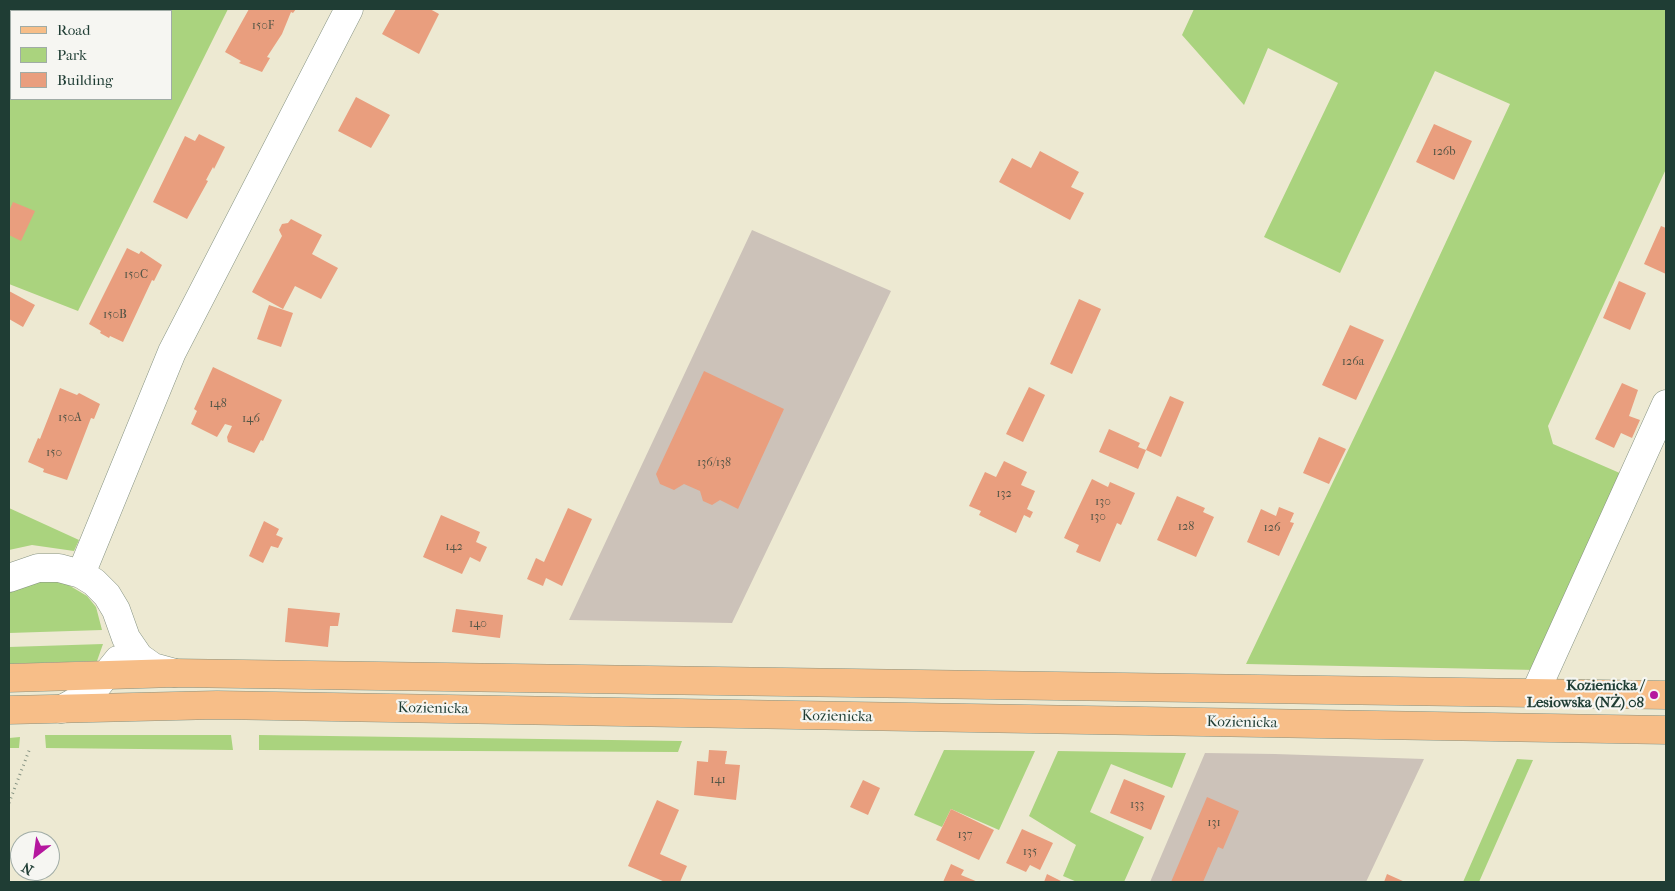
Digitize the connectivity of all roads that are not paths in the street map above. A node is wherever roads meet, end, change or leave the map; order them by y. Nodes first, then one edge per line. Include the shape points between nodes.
1 (349, 9) edge
2 (1666, 404) edge
3 (81, 574) junction
4 (9, 578) edge
5 (126, 638) junction
6 (175, 673) junction
7 (108, 675) junction
8 (9, 678) edge
9 (1535, 693) junction
10 (1666, 695) edge
11 (62, 709) junction
12 (9, 710) edge
13 (1666, 730) edge

1 - 3 street via 172,352
2 - 9 street
3 - 4 street via 59,568 38,568
3 - 5 street via 107,595
5 - 6 street via 139,657 153,667
5 - 7 street via 124,651
6 - 7 main road
6 - 9 main road
7 - 8 main road
7 - 11 street via 84,697
9 - 10 main road
11 - 12 main road, Kozienicka
11 - 13 main road, Kozienicka via 217,705

